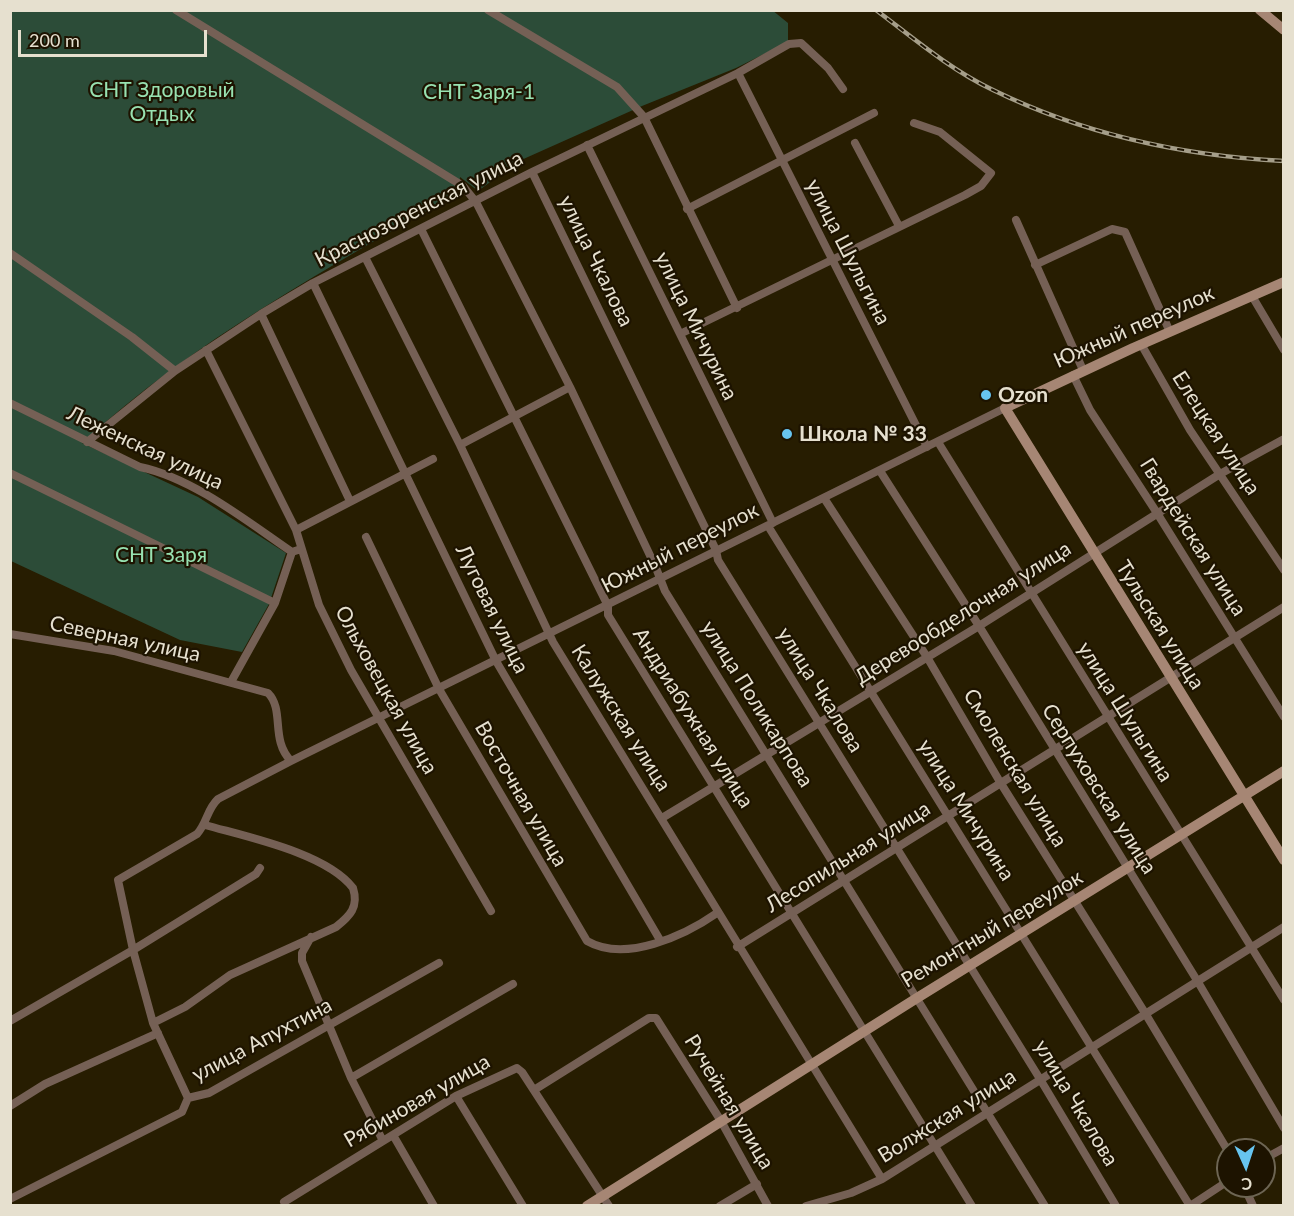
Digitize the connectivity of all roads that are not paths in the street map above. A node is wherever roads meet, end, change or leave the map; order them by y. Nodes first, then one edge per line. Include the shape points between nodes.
1 (176, 10) edge
2 (488, 10) edge
3 (1260, 10) edge
4 (1284, 30) edge
5 (738, 73) junction
6 (843, 88) dead end
7 (874, 113) dead end
8 (644, 117) junction
9 (914, 123) dead end
10 (855, 143) dead end
11 (587, 145) junction
12 (781, 160) junction
13 (532, 172) junction
14 (476, 201) junction
15 (687, 209) junction
16 (1016, 220) dead end
17 (899, 226) junction
18 (422, 229) junction
19 (10, 253) edge
20 (365, 257) junction
21 (832, 260) junction
22 (1035, 265) junction
23 (1284, 282) edge
24 (314, 283) junction
25 (1252, 296) junction
26 (737, 308) junction
27 (261, 314) junction
28 (1170, 332) junction
29 (680, 334) junction
30 (1141, 344) junction
31 (206, 350) junction
32 (1284, 350) edge
33 (176, 371) junction
34 (1078, 373) junction
35 (570, 387) junction
36 (10, 403) edge
37 (1005, 408) junction
38 (515, 417) junction
39 (1284, 439) edge
40 (87, 442) junction
41 (938, 442) junction
42 (460, 445) junction
43 (927, 447) junction
44 (433, 459) dead end
45 (880, 471) junction
46 (10, 473) edge
47 (406, 473) junction
48 (1220, 474) junction
49 (824, 498) junction
50 (350, 501) junction
51 (1157, 513) junction
52 (771, 524) junction
53 (296, 530) junction
54 (366, 537) dead end
55 (301, 549) junction
56 (716, 550) junction
57 (292, 552) junction
58 (1092, 553) junction
59 (1284, 570) edge
60 (660, 579) junction
61 (1029, 592) junction
62 (275, 603) junction
63 (608, 606) junction
64 (1284, 607) edge
65 (979, 626) junction
66 (10, 634) edge
67 (550, 635) junction
68 (1235, 638) junction
69 (927, 657) junction
70 (496, 661) junction
71 (1169, 677) junction
72 (231, 682) junction
73 (439, 689) junction
74 (871, 690) junction
75 (1106, 717) junction
76 (1284, 717) edge
77 (379, 718) junction
78 (820, 724) junction
79 (1053, 749) junction
80 (768, 755) junction
81 (291, 761) junction
82 (1284, 771) edge
83 (999, 782) junction
84 (714, 787) junction
85 (1244, 795) junction
86 (948, 815) junction
87 (662, 818) junction
88 (205, 825) junction
89 (1182, 835) junction
90 (896, 848) junction
91 (1284, 860) edge
92 (260, 868) dead end
93 (1127, 870) junction
94 (845, 881) junction
95 (1076, 902) junction
96 (491, 911) dead end
97 (717, 913) junction
98 (793, 915) junction
99 (1284, 927) edge
100 (1022, 933) junction
101 (311, 938) junction
102 (660, 940) junction
103 (737, 947) junction
104 (1251, 948) junction
105 (133, 950) junction
106 (439, 963) dead end
107 (970, 965) junction
108 (1198, 982) junction
109 (513, 984) dead end
110 (917, 998) junction
111 (1284, 1000) edge
112 (1145, 1013) junction
113 (10, 1021) edge
114 (153, 1023) junction
115 (329, 1025) junction
116 (865, 1030) junction
117 (158, 1033) junction
118 (1093, 1047) junction
119 (810, 1064) junction
120 (351, 1078) junction
121 (1040, 1079) junction
122 (534, 1090) junction
123 (456, 1096) junction
124 (188, 1098) junction
125 (10, 1106) edge
126 (988, 1112) junction
127 (721, 1121) junction
128 (1284, 1128) edge
129 (393, 1135) junction
130 (1220, 1138) edge
131 (383, 1141) junction
132 (936, 1144) junction
133 (882, 1179) junction
134 (757, 1184) junction
135 (1216, 1189) edge
136 (10, 1199) edge
137 (606, 1201) edge
138 (284, 1202) dead end
139 (434, 1206) edge
140 (523, 1206) edge
141 (588, 1206) edge
142 (720, 1206) edge
143 (768, 1206) edge
144 (806, 1206) edge
145 (972, 1206) edge
146 (1045, 1206) edge
147 (1116, 1206) edge
148 (1190, 1206) edge

1 - 14 street via 463,186
2 - 8 street via 617,87
3 - 4 main road
5 - 6 street, Краснозоренская улица via 789,44 801,43
5 - 8 street, Краснозоренская улица
5 - 12 street, улица Шульгина
7 - 12 street
8 - 11 street, Краснозоренская улица
8 - 15 street
9 - 17 street via 940,132 992,173 981,186
10 - 17 street
11 - 13 street, Краснозоренская улица
11 - 29 street, улица Мичурина
12 - 15 street
12 - 21 street, улица Шульгина
13 - 14 street, Краснозоренская улица
13 - 56 street, улица Чкалова
14 - 18 street, Краснозоренская улица
14 - 35 street, улица Поликарпова
15 - 26 street
16 - 22 street, Гвардейская улица
17 - 21 street
18 - 20 street, Краснозоренская улица
18 - 38 street, Андриабужная улица
19 - 33 street
20 - 24 street, Краснозоренская улица
20 - 42 street, Калужская улица
21 - 26 street
21 - 43 street, улица Шульгина
22 - 28 street via 1112,229 1125,232
22 - 34 street, Гвардейская улица
23 - 25 main road, Южный переулок
24 - 27 street, Краснозоренская улица
24 - 47 street, Луговая улица
25 - 28 main road, Южный переулок
25 - 32 street
26 - 29 street
27 - 31 street, Краснозоренская улица
27 - 50 street
28 - 30 main road, Южный переулок
29 - 52 street, улица Мичурина
30 - 34 main road, Южный переулок
30 - 48 street, Елецкая улица
31 - 33 street, Краснозоренская улица
31 - 53 street, Ольховецкая улица
33 - 40 street, Краснозоренская улица
34 - 37 main road, Южный переулок
34 - 51 street, Гвардейская улица via 1090,410
35 - 38 street
35 - 60 street, улица Поликарпова
36 - 40 street, Леженская улица
37 - 41 street, Южный переулок
37 - 58 main road, Тульская улица
38 - 42 street
38 - 63 street, Андриабужная улица
39 - 48 street, Деревообделочная улица
40 - 57 street, Леженская улица via 140,467 158,471 215,501
41 - 43 street, Южный переулок
41 - 61 street, улица Шульгина
42 - 67 street, Калужская улица
43 - 45 street, Южный переулок
44 - 47 street
45 - 49 street, Южный переулок
45 - 65 street, Серпуховская улица
46 - 62 street
47 - 50 street
47 - 70 street, Луговая улица
48 - 51 street, Деревообделочная улица
48 - 59 street, Елецкая улица
49 - 52 street, Южный переулок
49 - 69 street, Смоленская улица
50 - 53 street
51 - 58 street, Деревообделочная улица
51 - 68 street, Гвардейская улица
52 - 56 street, Южный переулок
52 - 74 street, улица Мичурина
53 - 55 street, Ольховецкая улица
54 - 73 street, Восточная улица
55 - 57 street
55 - 77 street, Ольховецкая улица via 319,605
56 - 60 street, Южный переулок
56 - 78 street, улица Чкалова via 718,560
57 - 62 street
58 - 61 street, Деревообделочная улица
58 - 71 main road, Тульская улица
60 - 63 street, Южный переулок
60 - 80 street, улица Поликарпова
61 - 65 street, Деревообделочная улица
61 - 75 street, улица Шульгина
62 - 72 street
63 - 67 street, Южный переулок
63 - 84 street, Андриабужная улица via 608,615
64 - 68 street, Лесопильная улица
65 - 69 street, Деревообделочная улица
65 - 79 street, Серпуховская улица
66 - 72 street, Северная улица via 114,651
67 - 70 street, Южный переулок
67 - 87 street, Калужская улица
68 - 71 street, Лесопильная улица
68 - 76 street, Гвардейская улица
69 - 74 street, Деревообделочная улица
69 - 83 street, Смоленская улица
70 - 73 street, Южный переулок
70 - 102 street, Луговая улица
71 - 75 street, Лесопильная улица
71 - 85 main road, Тульская улица
72 - 81 street, Северная улица via 268,693 275,700 281,748
73 - 77 street, Южный переулок
73 - 102 street, Восточная улица via 587,941 599,948 635,950
74 - 78 street, Деревообделочная улица
74 - 86 street, улица Мичурина
75 - 79 street, Лесопильная улица
75 - 89 street, улица Шульгина
77 - 81 street, Южный переулок
77 - 96 street, Ольховецкая улица
78 - 80 street, Деревообделочная улица
78 - 90 street, улица Чкалова
79 - 83 street, Лесопильная улица
79 - 93 street, Серпуховская улица
80 - 84 street, Деревообделочная улица
80 - 94 street, улица Поликарпова
81 - 88 street, Южный переулок via 218,799 209,809
82 - 85 main road, Ремонтный переулок
83 - 86 street, Лесопильная улица
83 - 95 street, Смоленская улица
84 - 87 street, Деревообделочная улица
84 - 98 street, Андриабужная улица
85 - 89 main road, Ремонтный переулок
85 - 91 main road, Тульская улица
86 - 90 street, Лесопильная улица
86 - 100 street, улица Мичурина
87 - 97 street, Калужская улица
88 - 101 street via 286,848 339,875 353,888 355,907 348,918
88 - 105 street, Южный переулок via 188,842 118,880
89 - 93 main road, Ремонтный переулок
89 - 104 street, улица Шульгина
90 - 94 street, Лесопильная улица
90 - 107 street, улица Чкалова
92 - 105 street
93 - 95 main road, Ремонтный переулок
93 - 108 street, Серпуховская улица
94 - 98 street, Лесопильная улица
94 - 110 street, улица Поликарпова
95 - 100 main road, Ремонтный переулок
95 - 112 street, Смоленская улица
97 - 102 street, Восточная улица
97 - 103 street, Калужская улица
98 - 103 street, Лесопильная улица
98 - 116 street, Андриабужная улица
99 - 104 street, Волжская улица
100 - 107 main road, Ремонтный переулок
100 - 118 street, улица Мичурина
101 - 114 street via 230,975 185,1007
101 - 115 street via 302,953 303,961
103 - 119 street, Калужская улица
104 - 108 street, Волжская улица
104 - 111 street, улица Шульгина
105 - 113 street
105 - 114 street
106 - 115 street, улица Апухтина
107 - 110 main road, Ремонтный переулок
107 - 121 street, улица Чкалова
108 - 112 street, Волжская улица
108 - 128 street, Серпуховская улица
109 - 120 street
110 - 116 main road, Ремонтный переулок
110 - 126 street, улица Поликарпова
112 - 118 street, Волжская улица
112 - 130 street, Смоленская улица
114 - 117 street
115 - 120 street
115 - 124 street, улица Апухтина via 209,1093
116 - 119 main road, Ремонтный переулок
116 - 132 street, Андриабужная улица
117 - 124 street
117 - 125 street via 45,1084
118 - 121 street, Волжская улица
118 - 148 street, улица Мичурина
119 - 127 main road, Ремонтный переулок
119 - 133 street, Калужская улица
120 - 131 street
121 - 126 street, Волжская улица
121 - 147 street, улица Чкалова
122 - 123 street, Рябиновая улица via 522,1072 511,1068
122 - 127 street, Ручейная улица via 649,1018 656,1018
122 - 137 street, Рябиновая улица
123 - 129 street, Рябиновая улица
123 - 140 street
124 - 136 street, улица Апухтина via 182,1112
126 - 132 street, Волжская улица
126 - 146 street, улица Поликарпова
127 - 134 street, Ручейная улица
127 - 137 main road, Ремонтный переулок
129 - 131 street, Рябиновая улица
129 - 139 street
131 - 138 street, Рябиновая улица
132 - 133 street, Волжская улица
132 - 145 street, Андриабужная улица
133 - 144 street, Волжская улица
134 - 142 street
134 - 143 street, Ручейная улица
135 - 148 street
137 - 141 main road, Ремонтный переулок

